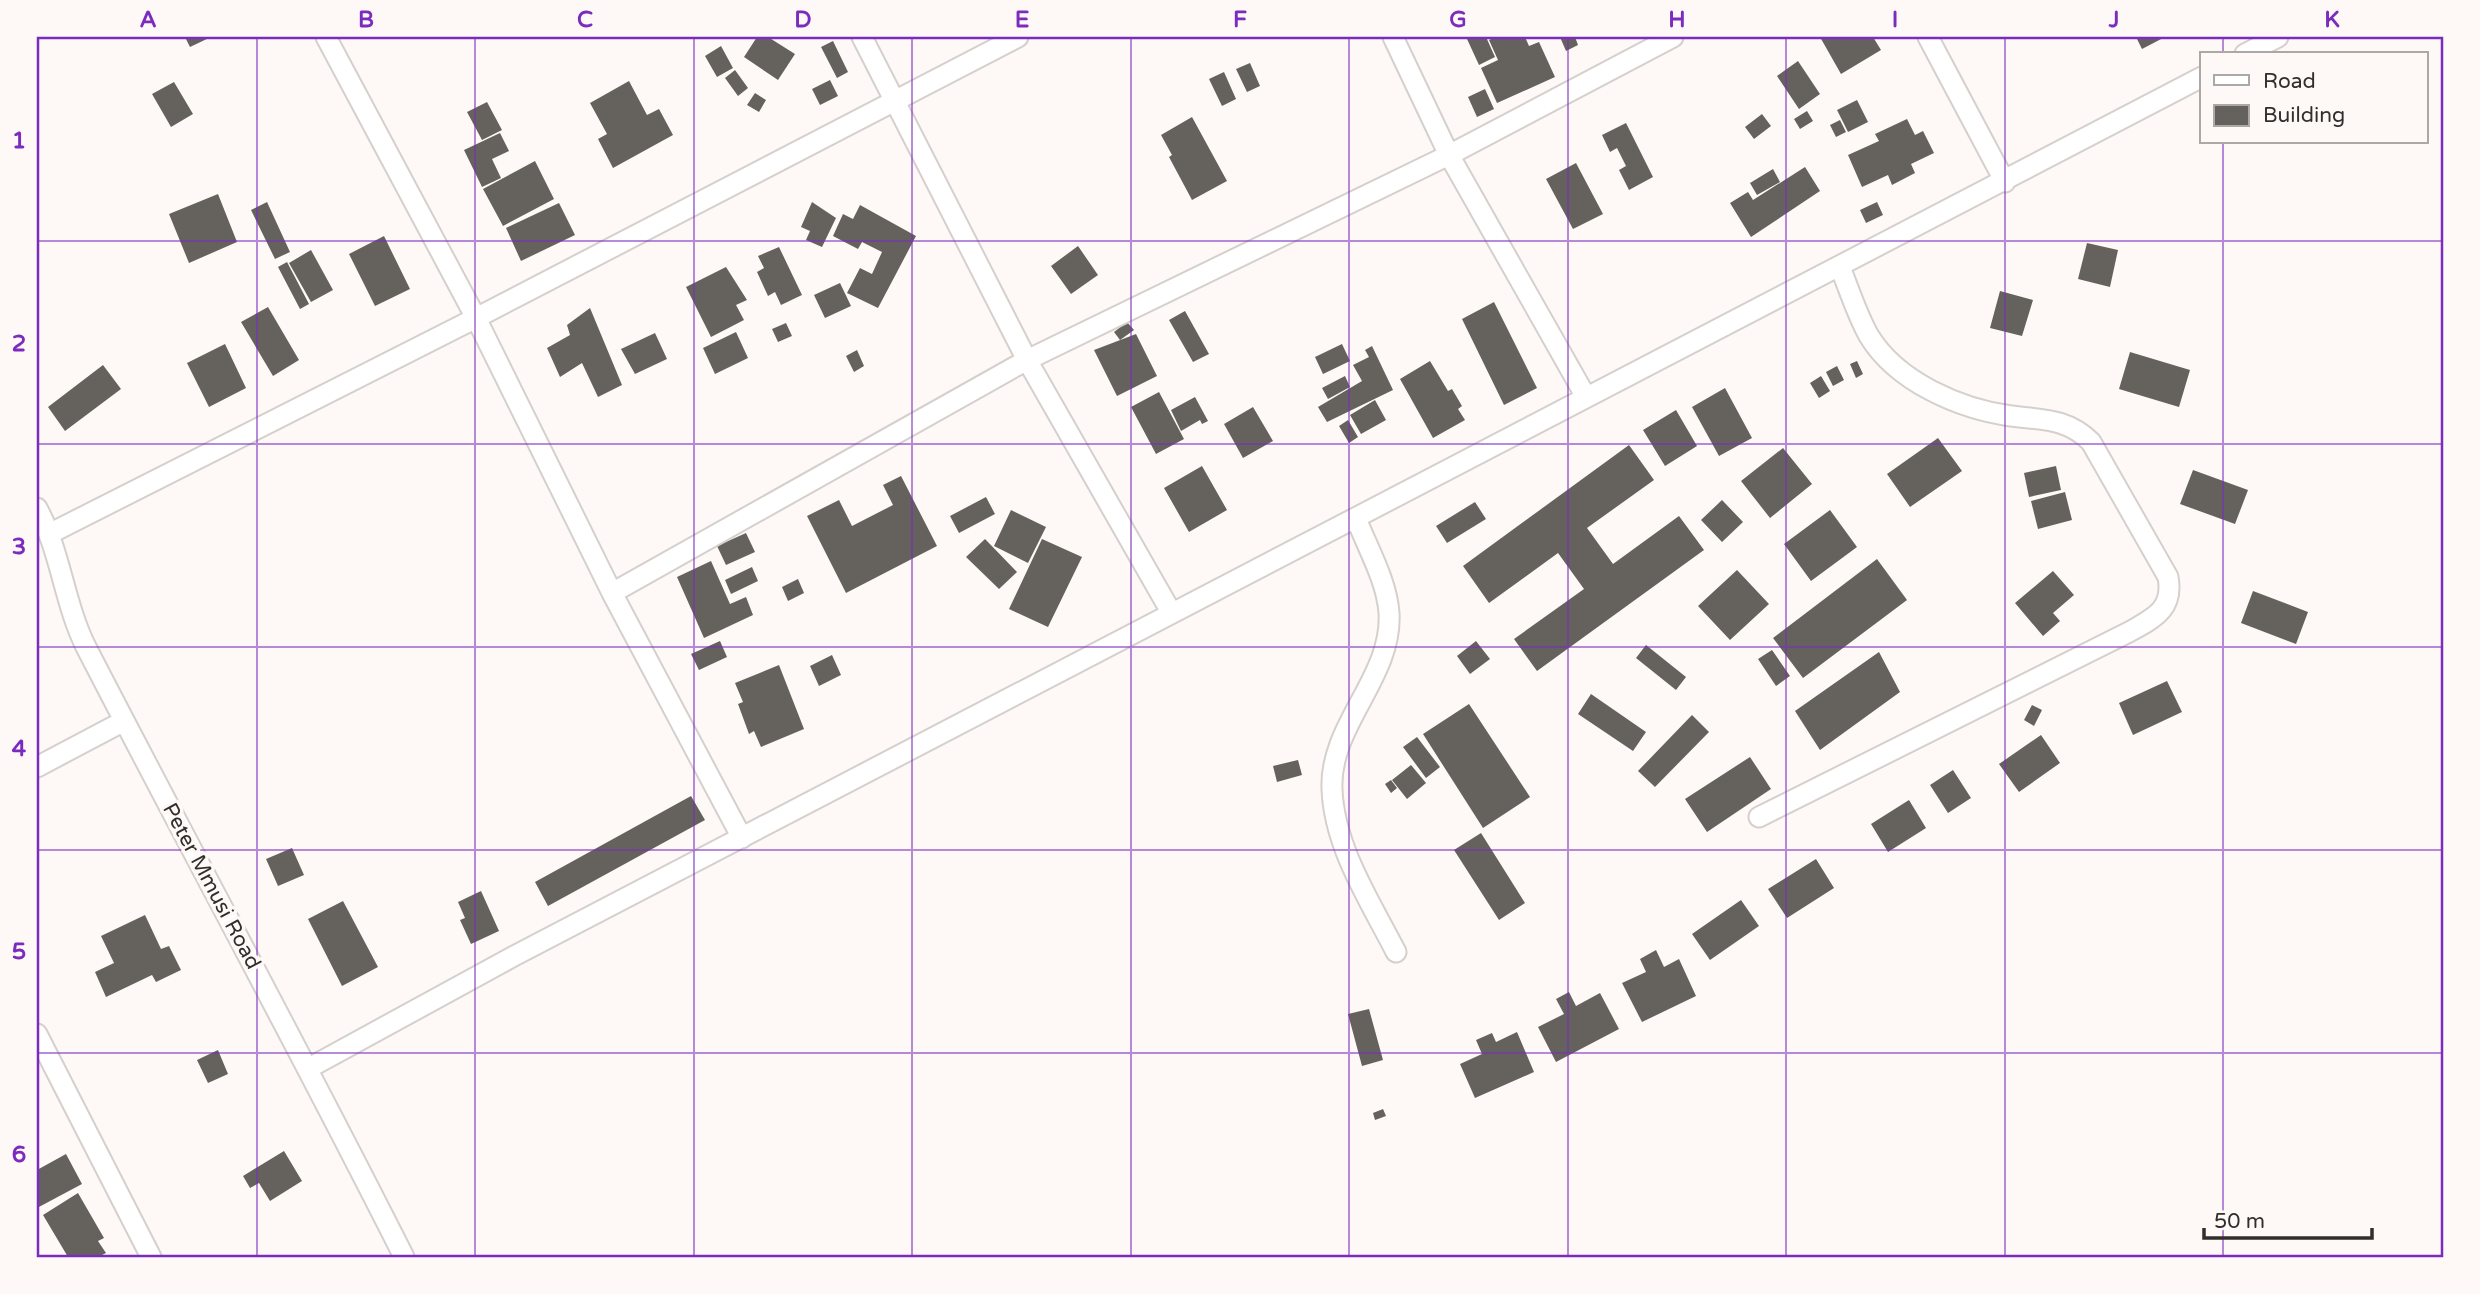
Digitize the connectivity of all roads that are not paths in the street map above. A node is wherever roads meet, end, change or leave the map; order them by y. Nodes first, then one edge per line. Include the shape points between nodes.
1 (326, 37) edge
2 (863, 37) edge
3 (1018, 37) edge
4 (1393, 37) edge
5 (1673, 37) edge
6 (1928, 37) edge
7 (2278, 37) edge
8 (2249, 52) edge
9 (2200, 78) edge
10 (894, 100) junction
11 (1449, 155) junction
12 (2005, 182) junction
13 (1840, 267) junction
14 (476, 318) junction
15 (1027, 360) junction
16 (1586, 397) junction
17 (37, 508) edge
18 (1356, 518) junction
19 (51, 533) junction
20 (612, 593) junction
21 (1171, 612) junction
22 (124, 721) junction
23 (37, 767) edge
24 (1759, 817) dead end
25 (742, 838) junction
26 (1395, 952) dead end
27 (37, 1034) edge
28 (309, 1068) junction
29 (151, 1257) edge
30 (404, 1257) edge

1 - 14 street
2 - 10 street
3 - 10 street
4 - 11 street
5 - 11 street
6 - 12 street
7 - 8 street
9 - 12 street
10 - 14 street
10 - 15 street
11 - 15 street
11 - 16 street
12 - 13 street
13 - 16 street
13 - 24 street via 1869,335 1893,363 1930,390 1990,413 2053,419 2082,433 2168,577 2171,592 2164,608 2129,632
14 - 19 street
14 - 20 street
15 - 20 street
15 - 21 street
16 - 18 street
17 - 19 street, Peter Mmusi Road
18 - 21 street
18 - 26 street via 1385,592 1388,625 1379,661 1334,758 1331,790 1342,844
19 - 22 street, Peter Mmusi Road via 83,641
20 - 25 street
21 - 25 street
22 - 23 street
22 - 28 street, Peter Mmusi Road
25 - 28 street
27 - 29 street
28 - 30 street, Peter Mmusi Road

